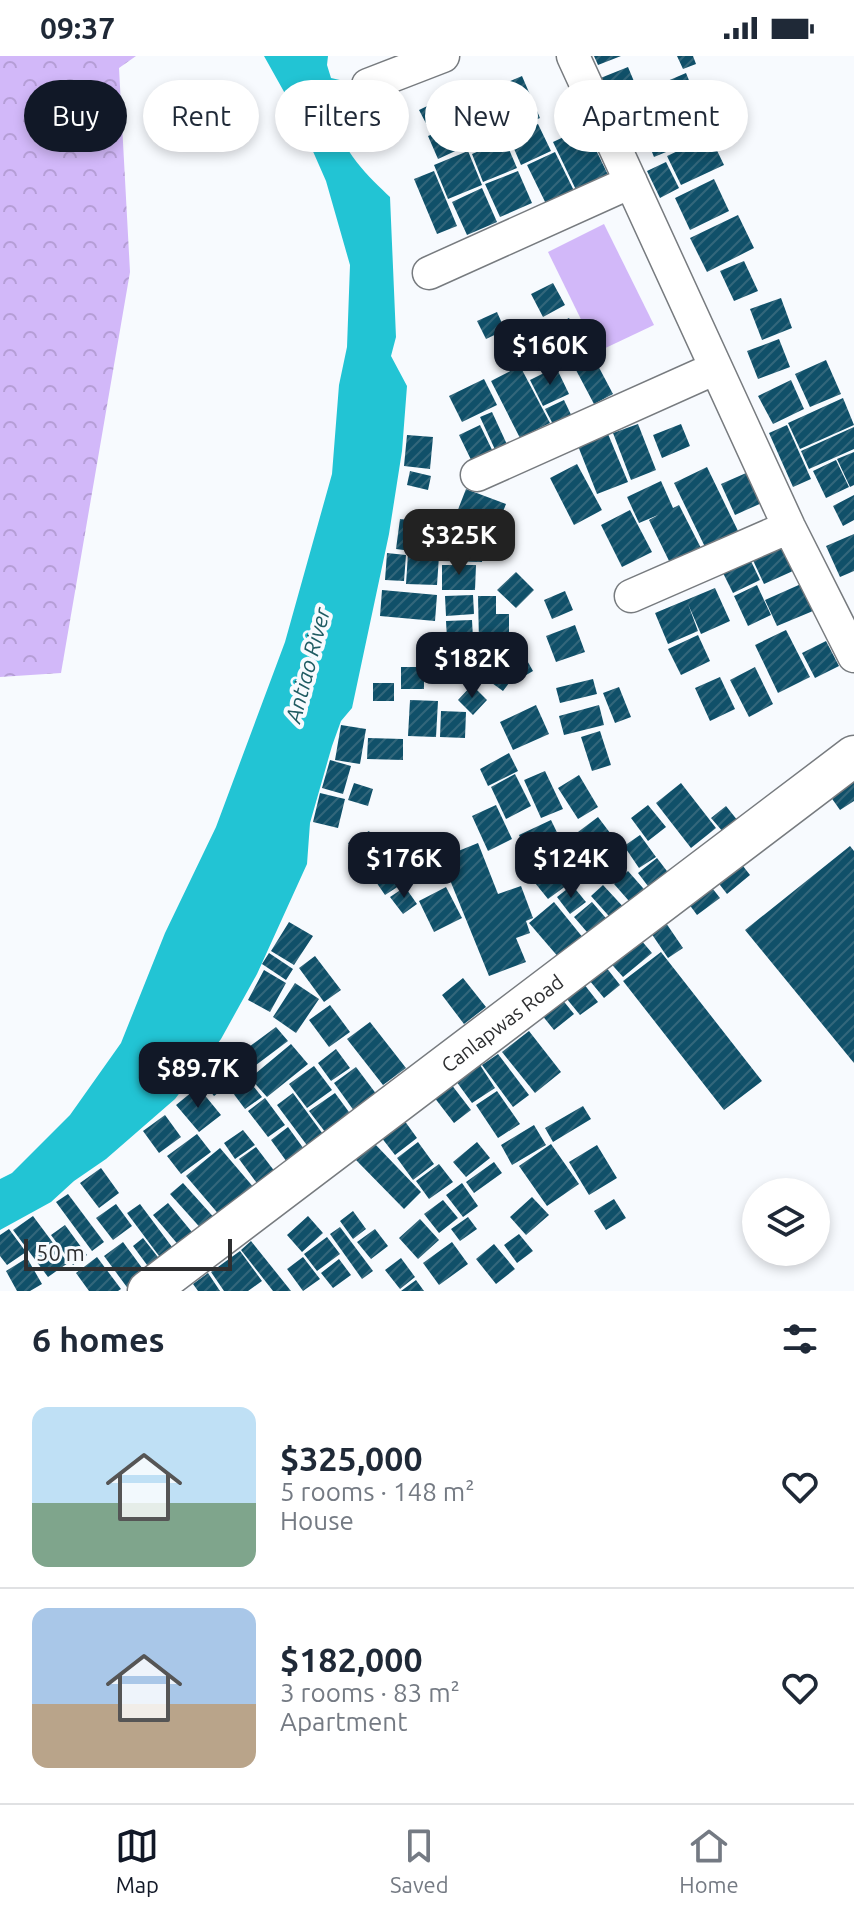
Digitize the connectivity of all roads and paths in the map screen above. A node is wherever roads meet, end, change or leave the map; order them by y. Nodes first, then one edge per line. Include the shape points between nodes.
1 (443, 56) edge
2 (573, 56) edge
3 (381, 80) edge
4 (631, 182) junction
5 (429, 273) dead end
6 (716, 368) junction
7 (477, 475) dead end
8 (789, 527) junction
9 (631, 596) dead end
10 (854, 656) edge
11 (854, 756) edge
12 (148, 1291) edge

1 - 3 street
2 - 4 street
4 - 5 street
4 - 6 street
6 - 7 street
6 - 8 street
8 - 9 street
8 - 10 street
11 - 12 street, Canlapwas Road

